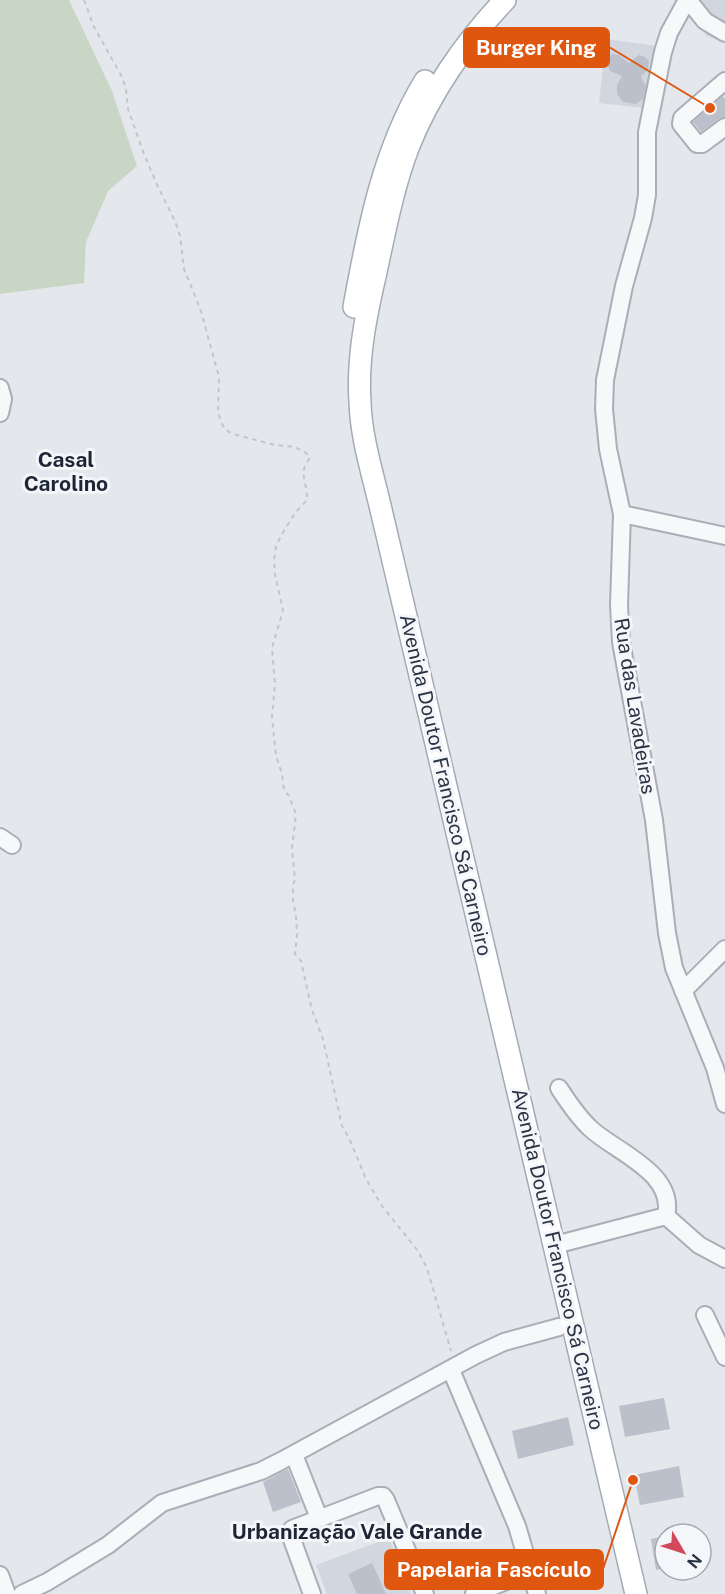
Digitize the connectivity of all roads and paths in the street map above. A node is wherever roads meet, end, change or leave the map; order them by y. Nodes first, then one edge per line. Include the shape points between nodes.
1 (84, 0) edge
2 (488, 0) edge
3 (505, 0) edge
4 (687, 0) edge
5 (725, 33) edge
6 (725, 81) edge
7 (725, 126) edge
8 (0, 388) edge
9 (0, 413) edge
10 (622, 514) junction
11 (725, 536) edge
12 (725, 949) edge
13 (683, 991) junction
14 (559, 1088) dead end
15 (725, 1104) edge
16 (666, 1216) junction
17 (555, 1245) junction
18 (725, 1258) edge
19 (705, 1315) dead end
20 (559, 1327) junction
21 (725, 1357) edge
22 (453, 1368) junction
23 (294, 1455) junction
24 (319, 1518) junction
25 (531, 1571) junction
26 (0, 1575) edge
27 (7, 1594) edge
28 (21, 1594) edge
29 (312, 1594) edge
30 (425, 1594) edge
31 (474, 1594) edge
32 (537, 1594) edge
33 (623, 1594) edge
34 (636, 1594) edge

1 - 22 path via 122,77 128,109 144,154 180,236 183,269 201,311 219,377 218,413 223,426 237,435 294,447 310,458 303,471 307,500 282,534 274,560 283,610 273,648 272,729 284,790 296,814 292,848 296,954 323,1039 342,1126 382,1206 427,1268
2 - 20 main road, Avenida Doutor Francisco Sá Carneiro via 425,82 397,135 363,255 345,378 357,456
3 - 17 main road, Avenida Doutor Francisco Sá Carneiro via 445,76 409,147 395,187 367,312 359,373 360,405 382,514
4 - 5 street via 705,21
4 - 10 street, Rua das Lavadeiras via 663,52 647,132 643,218 605,380 608,449
6 - 7 street via 681,118 681,124 697,144
8 - 9 street
10 - 11 street
10 - 13 street, Rua das Lavadeiras via 621,642 654,820 667,933
12 - 13 street
13 - 15 street, Rua das Lavadeiras via 715,1068
14 - 16 street via 591,1129 650,1173 665,1194
16 - 17 street
16 - 18 street via 699,1245
17 - 34 main road, Avenida Doutor Francisco Sá Carneiro
19 - 21 street
20 - 22 street via 504,1342
20 - 33 main road, Avenida Doutor Francisco Sá Carneiro
22 - 23 street
22 - 25 street via 517,1526
23 - 24 street
23 - 28 street via 261,1471 162,1503 95,1554
24 - 29 street via 295,1527 290,1534
24 - 30 street via 383,1496
25 - 31 street
25 - 32 street
26 - 27 street

